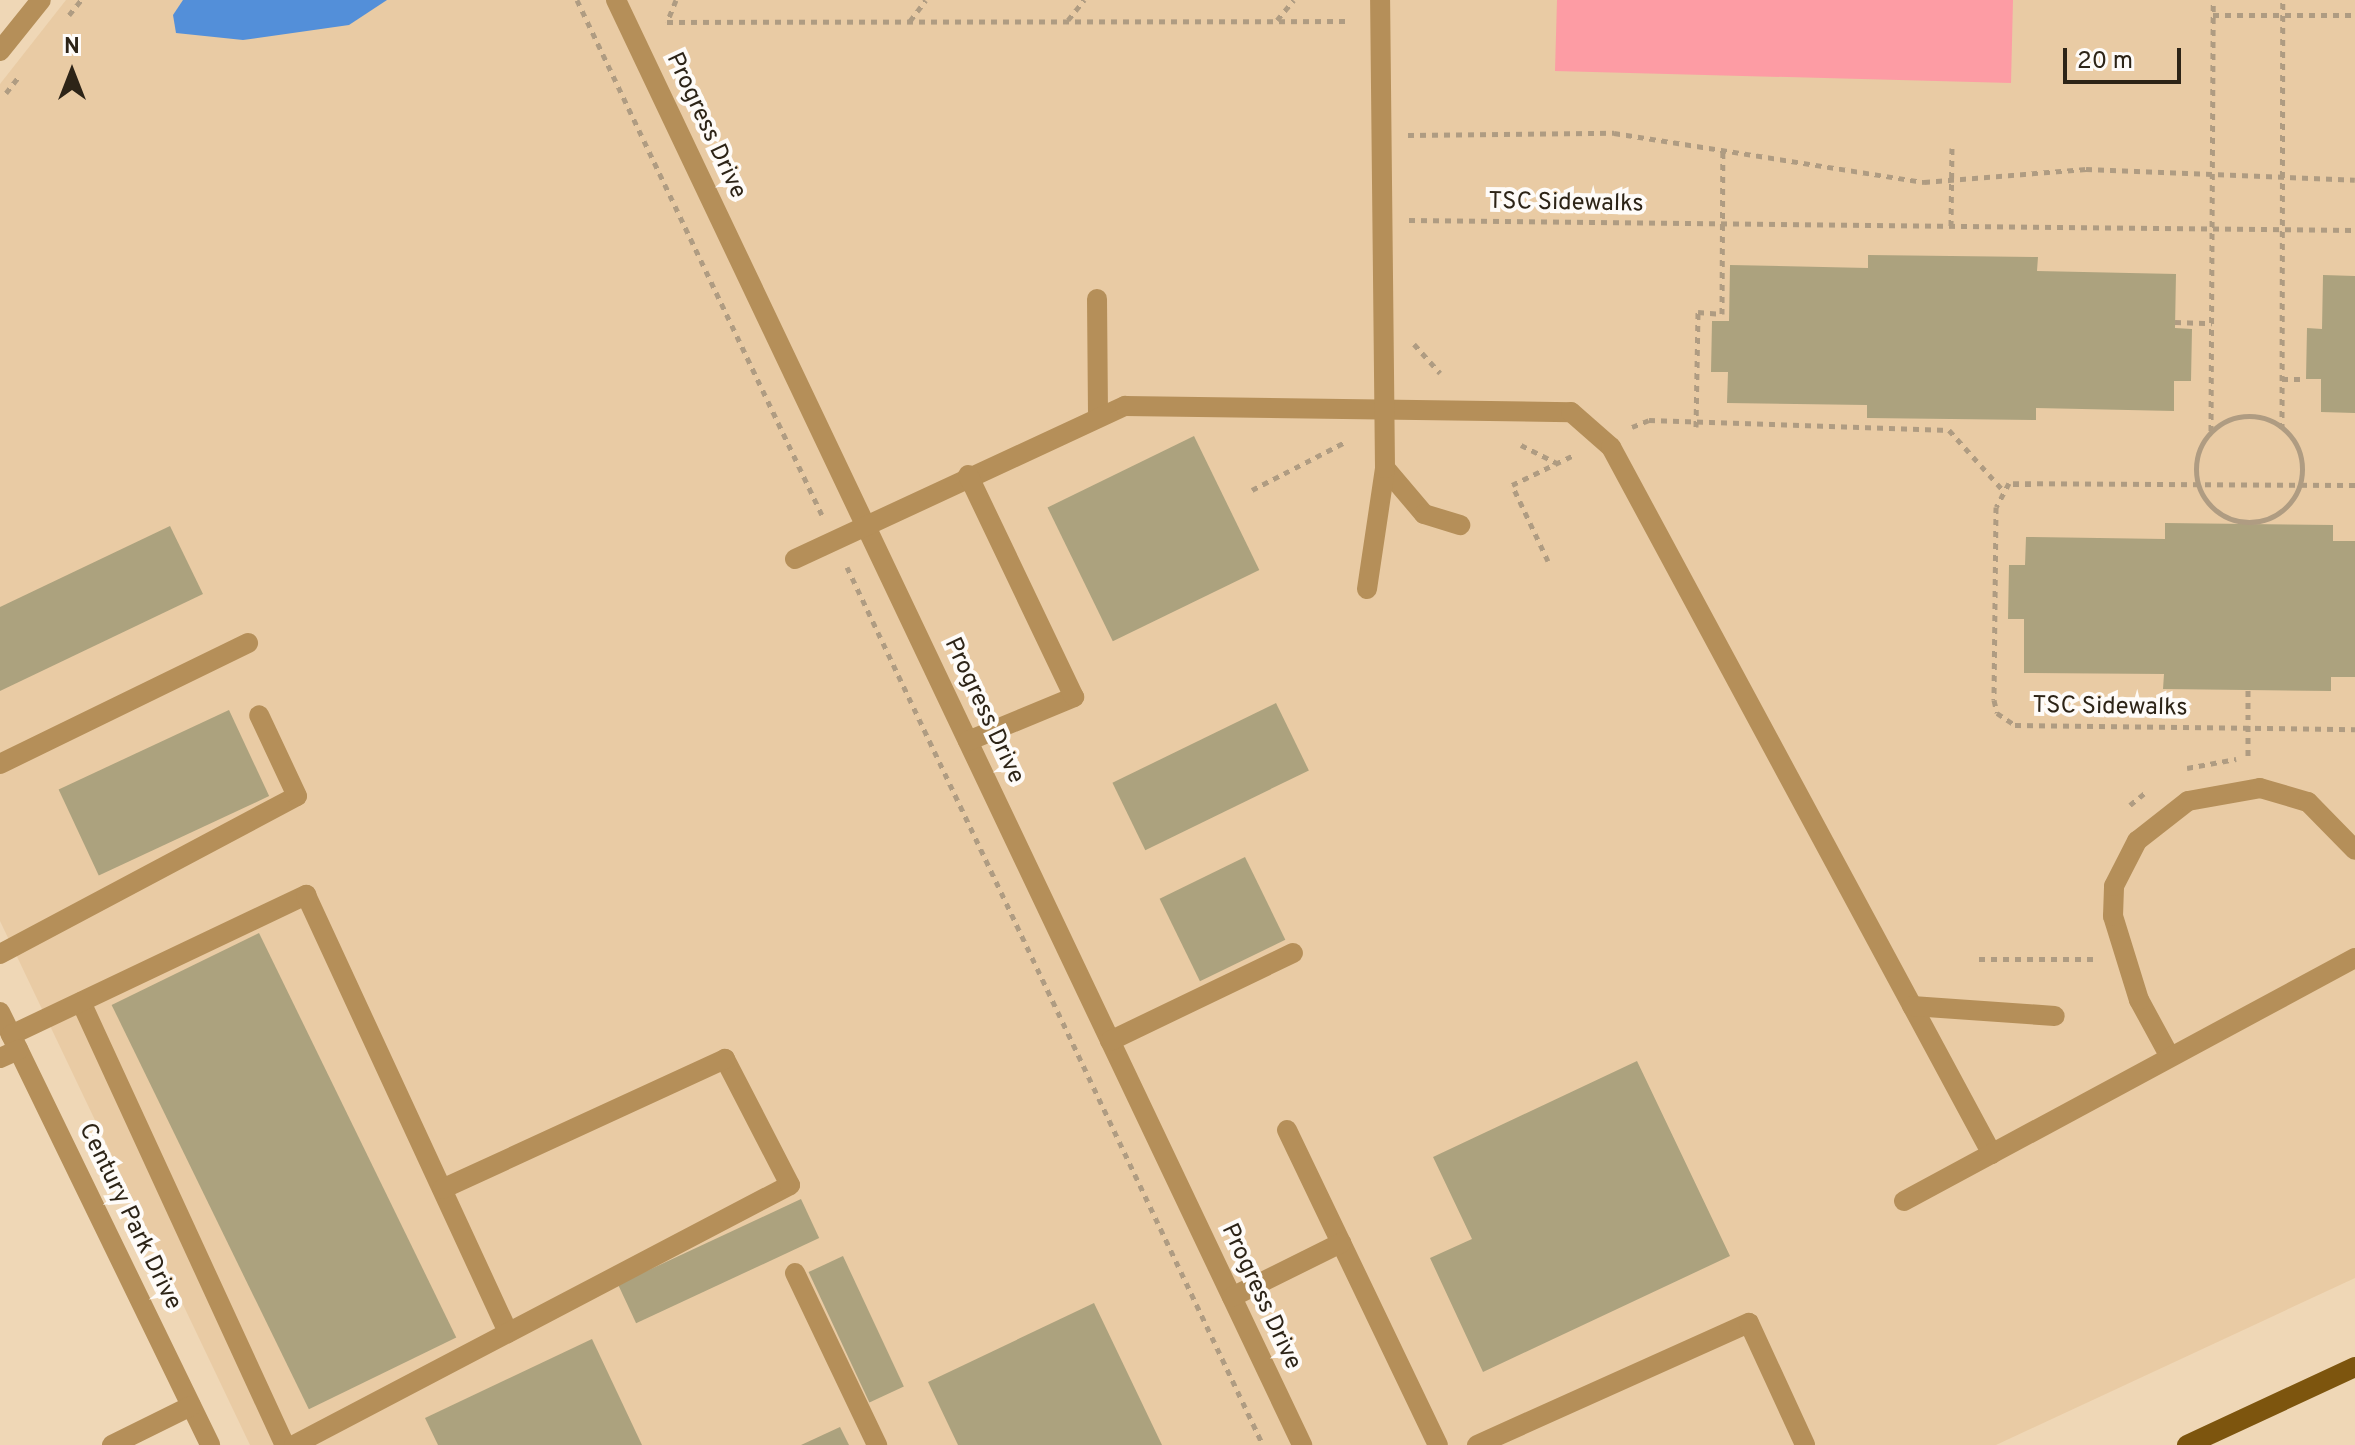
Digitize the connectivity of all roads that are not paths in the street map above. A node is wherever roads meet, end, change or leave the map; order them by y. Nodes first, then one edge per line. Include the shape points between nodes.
1 (41, 0) edge
2 (616, 0) edge
3 (1380, 10) edge
4 (0, 51) edge
5 (1097, 299) dead end
6 (1384, 407) junction
7 (1098, 416) junction
8 (1385, 468) junction
9 (968, 475) junction
10 (1460, 525) dead end
11 (865, 526) junction
12 (795, 559) dead end
13 (1367, 589) dead end
14 (248, 643) dead end
15 (259, 715) dead end
16 (968, 741) junction
17 (0, 764) edge
18 (2355, 850) edge
19 (1293, 953) dead end
20 (0, 954) edge
21 (2355, 958) edge
22 (81, 1002) junction
23 (1912, 1006) junction
24 (0, 1012) edge
25 (2055, 1016) dead end
26 (1110, 1041) junction
27 (10, 1048) edge
28 (2170, 1057) junction
29 (1287, 1130) dead end
30 (1992, 1154) junction
31 (442, 1189) junction
32 (1904, 1201) dead end
33 (1341, 1243) junction
34 (795, 1273) dead end
35 (1232, 1297) junction
36 (508, 1333) junction
37 (2355, 1367) edge
38 (191, 1406) junction
39 (112, 1445) edge
40 (210, 1445) edge
41 (285, 1445) edge
42 (294, 1445) edge
43 (877, 1445) edge
44 (1302, 1445) edge
45 (1438, 1445) edge
46 (1477, 1445) edge
47 (1805, 1445) edge
48 (2187, 1445) edge

1 - 4 street
2 - 11 street, Progress Drive
3 - 6 street
5 - 7 street
6 - 7 street via 1125,406
6 - 8 street
6 - 23 street via 1571,412 1605,440
7 - 9 street
8 - 10 street via 1424,514
8 - 13 street
9 - 11 street
9 - 16 street via 1074,697
11 - 12 street
11 - 16 street, Progress Drive
14 - 17 street
15 - 20 street via 297,796
16 - 26 street, Progress Drive
18 - 28 street via 2308,802 2260,788 2188,801 2137,841 2114,886 2113,916 2139,1000
19 - 26 street
21 - 28 street
22 - 27 street
22 - 31 street via 306,895
22 - 41 street
23 - 25 street
23 - 30 street
24 - 27 street, Century Park Drive
26 - 35 street, Progress Drive
27 - 38 street, Century Park Drive
28 - 30 street
29 - 33 street
30 - 32 street
31 - 36 street
31 - 36 street via 725,1059 790,1185
33 - 35 street
33 - 45 street
34 - 43 street
35 - 44 street, Progress Drive
36 - 42 street
37 - 48 main road
38 - 39 street
38 - 40 street, Century Park Drive
46 - 47 street via 1749,1323

